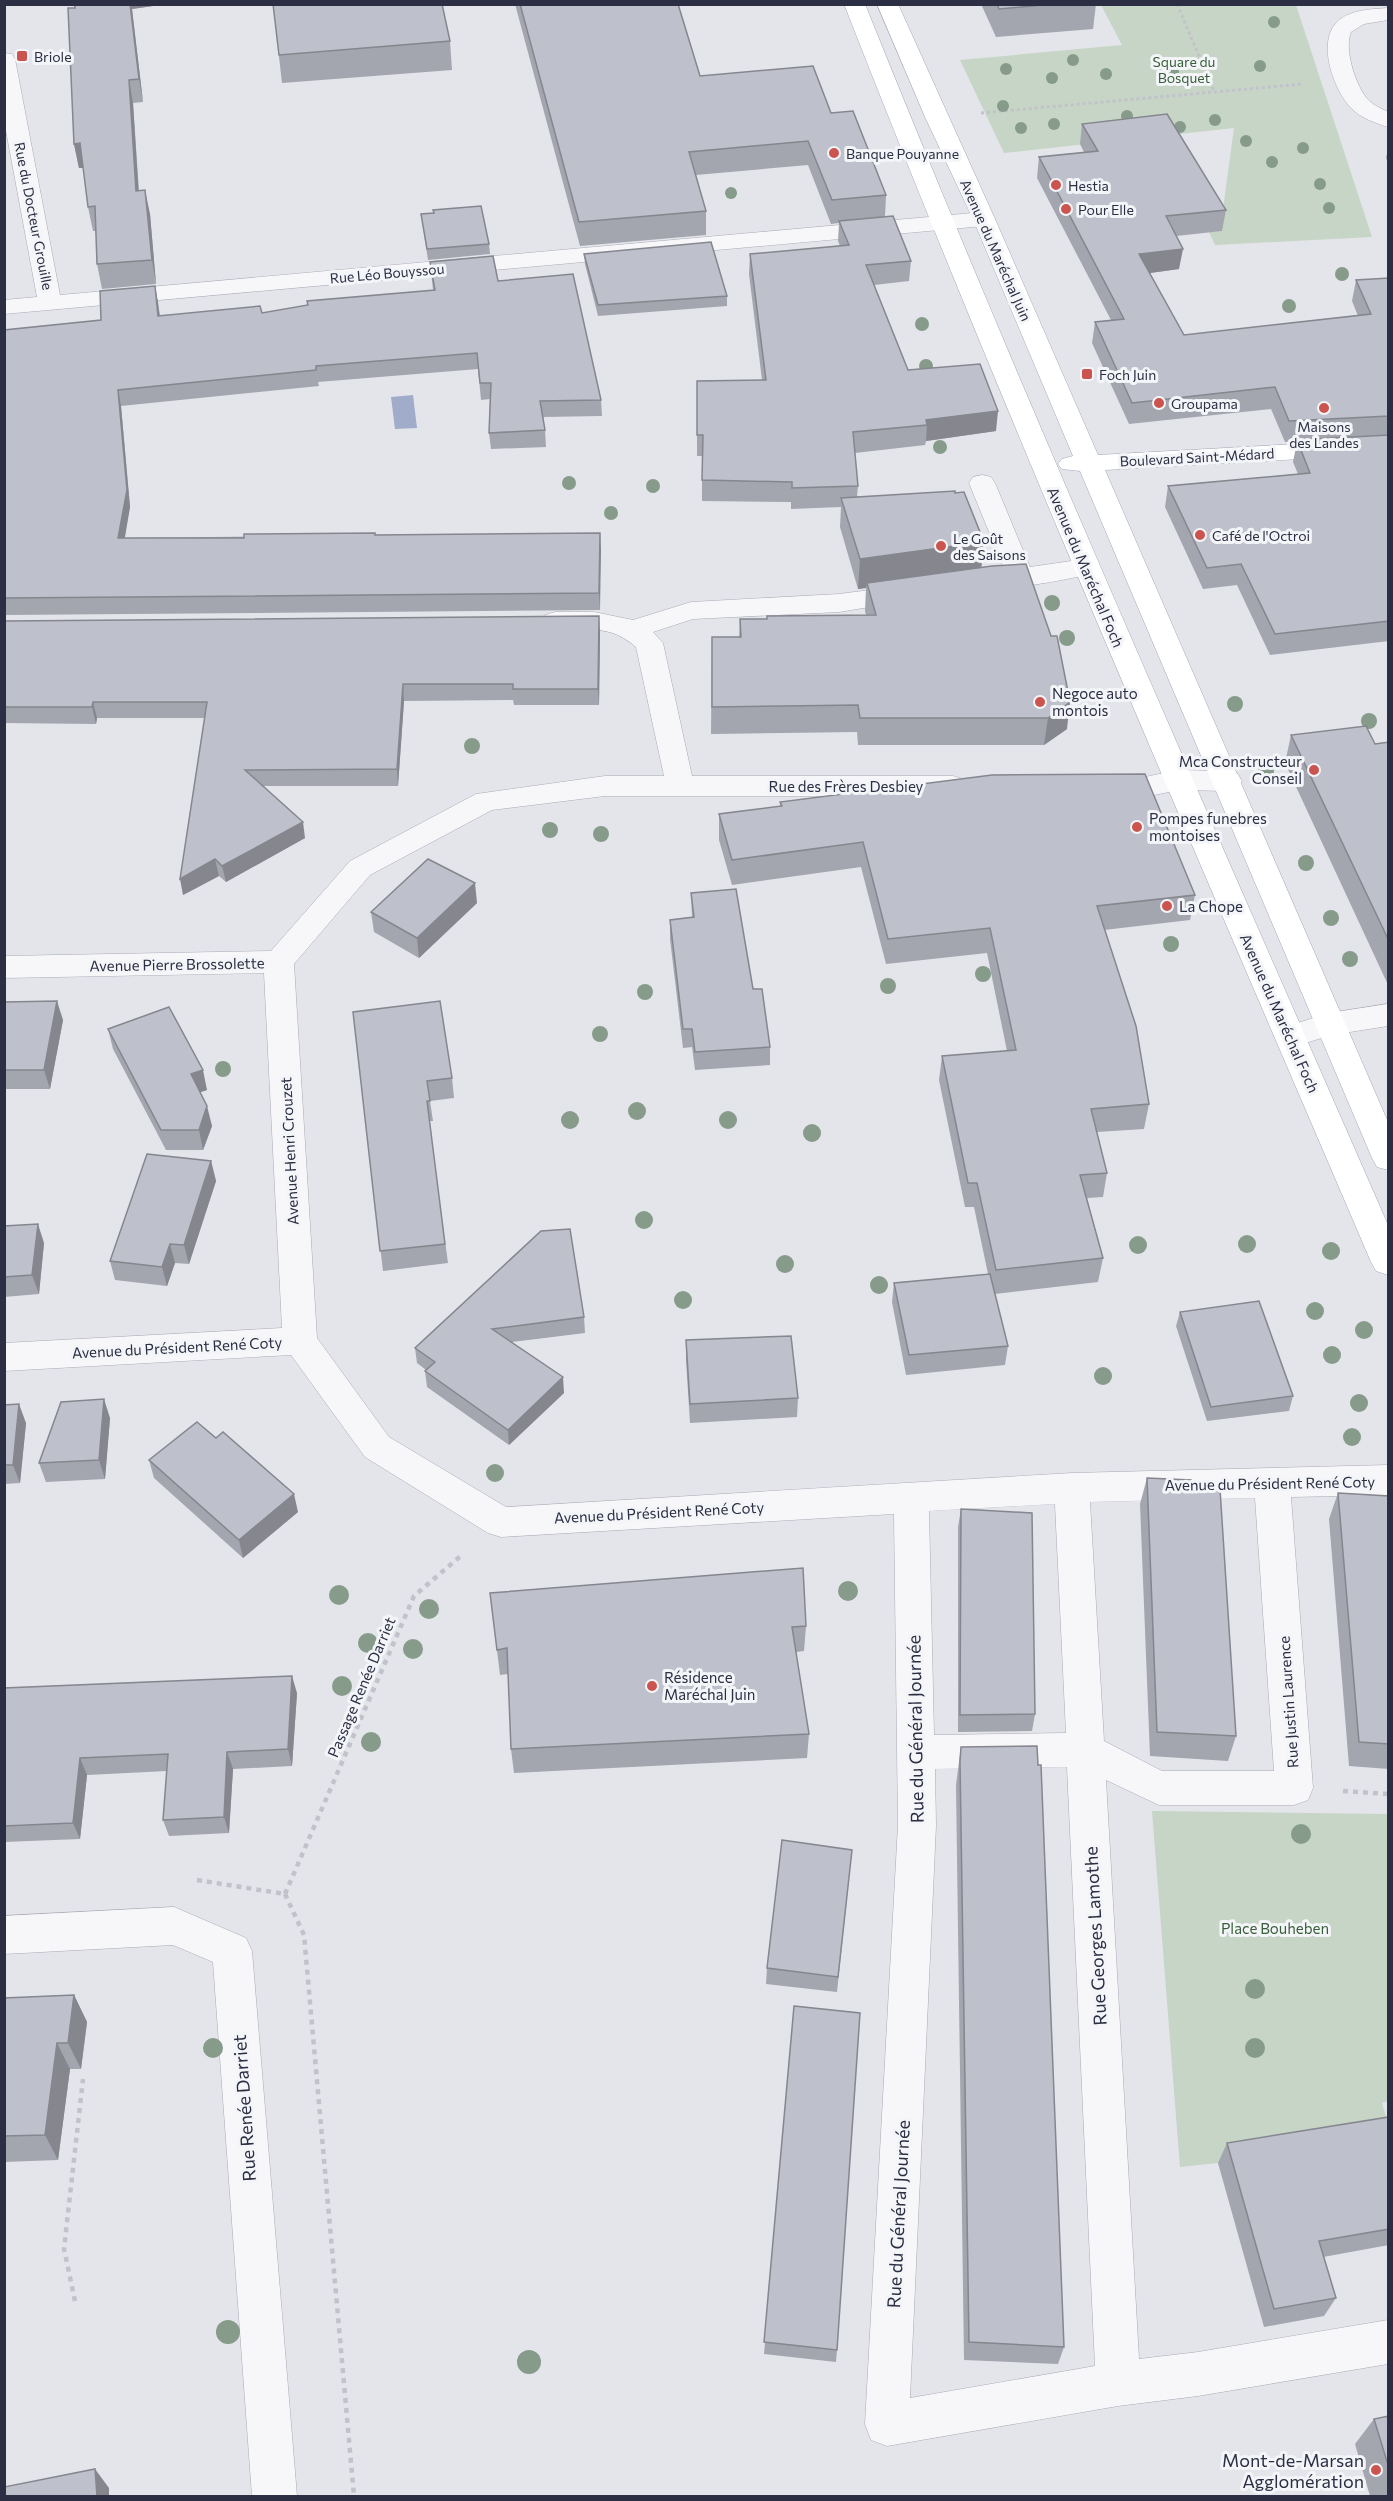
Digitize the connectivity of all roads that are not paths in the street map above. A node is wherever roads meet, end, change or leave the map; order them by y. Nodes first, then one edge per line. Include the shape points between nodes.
1 (854, 4) edge
2 (887, 4) edge
3 (1389, 14) edge
4 (4, 59) edge
5 (1389, 120) edge
6 (984, 219) junction
7 (941, 223) junction
8 (50, 303) junction
9 (4, 307) edge
10 (1389, 446) edge
11 (1089, 463) junction
12 (1042, 466) junction
13 (982, 483) dead end
14 (1085, 567) junction
15 (1021, 578) junction
16 (964, 585) edge
17 (930, 590) edge
18 (529, 622) edge
19 (634, 629) junction
20 (1179, 780) junction
21 (1228, 781) junction
22 (680, 785) junction
23 (978, 786) edge
24 (1085, 786) edge
25 (279, 962) junction
26 (4, 967) edge
27 (1389, 1015) edge
28 (1329, 1024) junction
29 (1290, 1036) junction
30 (1389, 1158) edge
31 (1389, 1262) edge
32 (300, 1341) junction
33 (4, 1357) edge
34 (1389, 1480) edge
35 (1272, 1482) junction
36 (1072, 1488) junction
37 (911, 1497) junction
38 (1085, 1750) junction
39 (916, 1752) junction
40 (4, 1935) edge
41 (1389, 2342) edge
42 (1118, 2384) junction
43 (274, 2496) edge

1 - 7 main road
2 - 6 main road, Avenue du Maréchal Juin
3 - 5 street via 1349,22 1337,40 1350,92 1358,103
4 - 8 street, Rue du Docteur Grouille
6 - 7 street, Rue Léo Bouyssou
6 - 11 main road, Avenue du Maréchal Juin
7 - 8 street, Rue Léo Bouyssou
7 - 12 main road
8 - 9 street, Rue Léo Bouyssou
10 - 11 main road, Boulevard Saint-Médard
11 - 12 main road, Boulevard Saint-Médard
11 - 21 main road
12 - 14 main road, Avenue du Maréchal Foch
13 - 15 street
14 - 15 street
14 - 20 main road, Avenue du Maréchal Foch
15 - 16 street
17 - 19 street via 839,603 691,611
18 - 19 street via 613,621
19 - 22 street via 649,643
20 - 21 street
20 - 24 street via 1145,787
20 - 29 main road, Avenue du Maréchal Foch
21 - 28 main road
22 - 23 street, Rue des Frères Desbiey
22 - 25 street, Avenue Pierre Brossolette via 605,786 486,801 360,868
25 - 26 street, Avenue Pierre Brossolette
25 - 32 street, Avenue Henri Crouzet
27 - 28 street
28 - 29 street
28 - 30 main road
29 - 31 main road, Avenue du Maréchal Foch
32 - 33 street, Avenue du Président René Coty
32 - 37 street, Avenue du Président René Coty via 377,1447 501,1522
34 - 35 street, Avenue du Président René Coty
35 - 36 street, Avenue du Président René Coty
35 - 38 street, Rue Justin Laurence via 1294,1788 1159,1788
36 - 37 street, Avenue du Président René Coty
36 - 38 street, Rue Georges Lamothe
37 - 39 street, Rue du Général Journée
38 - 39 street, Rue Justin Laurence
38 - 42 street, Rue Georges Lamothe
39 - 42 street, Rue du Général Journée via 917,1825 887,2424
40 - 43 street, Rue Renée Darriet via 174,1926 232,1951
41 - 42 street, Rue du Général Journée

